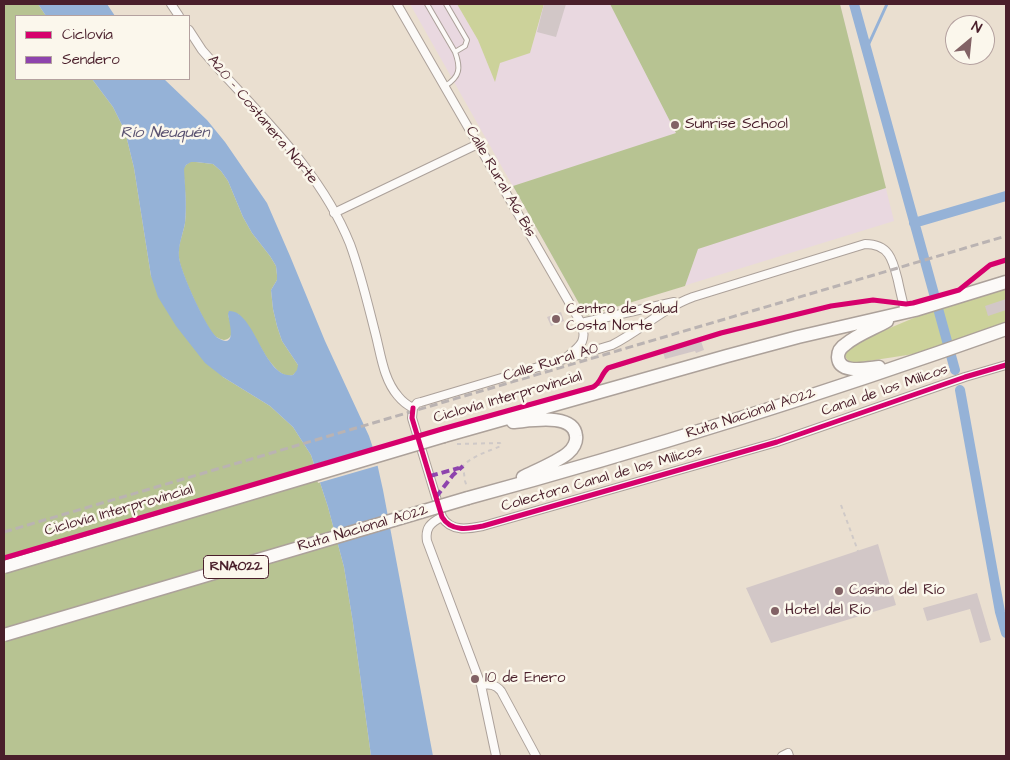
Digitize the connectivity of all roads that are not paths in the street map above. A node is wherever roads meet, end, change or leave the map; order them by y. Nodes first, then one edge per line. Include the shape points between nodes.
1 (171, 4) edge
2 (397, 4) edge
3 (427, 4) edge
4 (446, 4) edge
5 (178, 15) edge
6 (190, 32) edge
7 (455, 52) junction
8 (445, 86) junction
9 (478, 144) junction
10 (334, 213) junction
11 (1006, 282) edge
12 (682, 301) junction
13 (910, 311) junction
14 (581, 323) junction
15 (1006, 329) edge
16 (566, 359) junction
17 (915, 361) junction
18 (1006, 365) edge
19 (413, 408) junction
20 (491, 423) junction
21 (772, 443) joint
22 (496, 490) junction
23 (442, 517) junction
24 (4, 566) edge
25 (4, 635) edge
26 (481, 685) junction
27 (496, 756) edge
28 (536, 756) edge
29 (782, 756) edge
30 (789, 756) edge

1 - 5 street
2 - 8 street, Calle Rural A6 Bis
3 - 7 lane
4 - 7 lane via 467,40 466,46
6 - 10 street, A20 - Costanera Norte via 202,50 304,165
7 - 8 lane via 458,60 456,78
8 - 9 street, Calle Rural A6 Bis
9 - 10 street
9 - 14 street, Calle Rural A6 Bis
10 - 19 street, A20 - Costanera Norte via 356,261 388,379 404,403
11 - 13 highway
12 - 13 street, Calle Rural A0 via 871,244 887,252 893,261
12 - 14 street, Calle Rural A0
12 - 16 street, Calle Rural A0 via 622,339
13 - 17 highway via 848,342 838,357 845,367 855,369
13 - 20 highway via 736,353
14 - 16 street via 584,338
15 - 17 highway, Ruta Nacional A022 / RNA022
16 - 19 street, Calle Rural A0 via 420,402
17 - 22 highway, Ruta Nacional A022 / RNA022 via 629,453
18 - 21 street, Canal de los Milicos
19 - 23 street via 412,418
20 - 22 highway via 563,420 572,426 576,434 572,449 564,457
20 - 24 highway, bridge via 449,439
21 - 23 street, Colectora Canal de los Milicos via 473,528 450,526
22 - 25 highway, Ruta Nacional A022 / RNA022, bridge
23 - 26 street via 430,524 427,541
26 - 27 street
26 - 28 street via 492,684 500,690
29 - 30 street via 788,753

